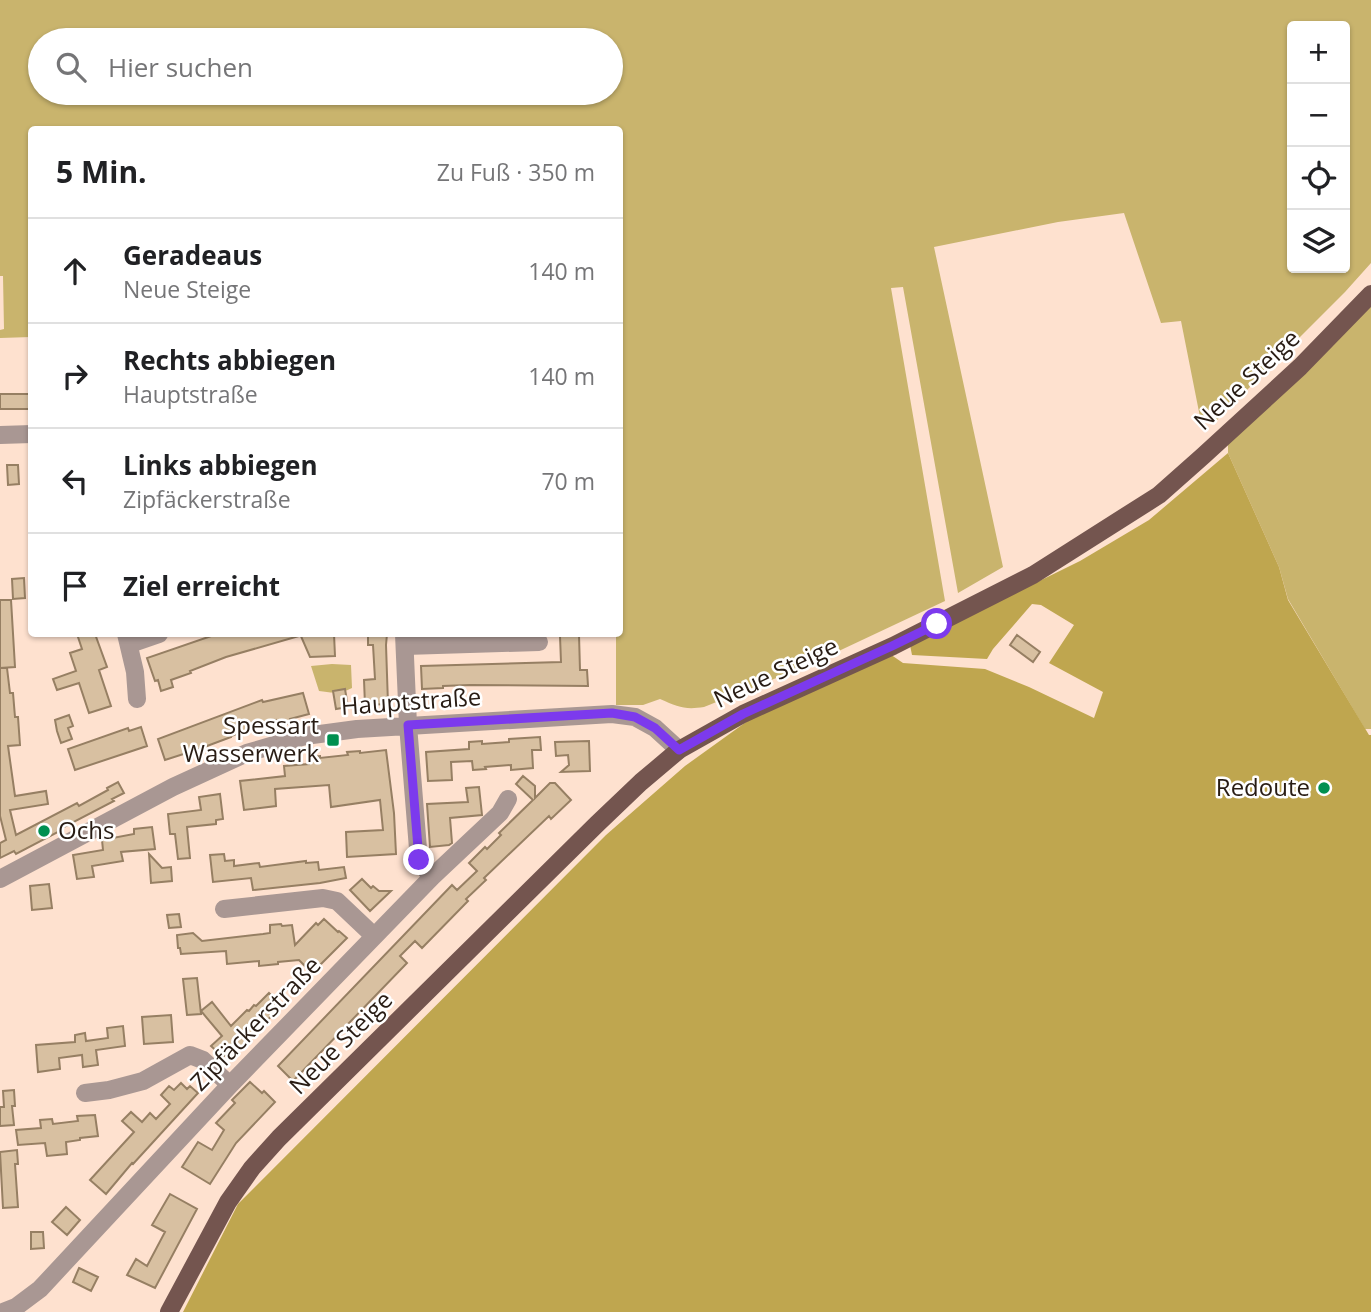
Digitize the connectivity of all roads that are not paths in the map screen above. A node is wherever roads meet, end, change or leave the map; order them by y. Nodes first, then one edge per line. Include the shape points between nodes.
1 (1371, 294) edge
2 (28, 434) edge
3 (0, 435) edge
4 (128, 639) edge
5 (405, 640) edge
6 (540, 642) dead end
7 (137, 699) dead end
8 (408, 725) junction
9 (679, 750) junction
10 (508, 799) dead end
11 (432, 877) junction
12 (0, 879) edge
13 (224, 909) dead end
14 (374, 936) junction
15 (230, 1085) junction
16 (85, 1093) dead end
17 (3, 1312) edge
18 (169, 1312) edge

1 - 9 main road, Neue Steige via 1203,456 1114,525 1021,582 743,714
2 - 3 street
4 - 7 street
5 - 6 street
5 - 8 street
8 - 9 street, Hauptstraße via 612,713 635,717 655,728
8 - 11 street via 419,860
8 - 12 street, Hauptstraße via 305,736 247,753
9 - 18 main road, Neue Steige via 597,824 252,1168 228,1202
10 - 11 street, Zipfäckerstraße via 500,813
11 - 14 street, Zipfäckerstraße
13 - 14 street via 323,898 337,901
14 - 15 street, Zipfäckerstraße
15 - 16 street via 204,1060 190,1055 143,1081
15 - 17 street, Zipfäckerstraße via 40,1289

